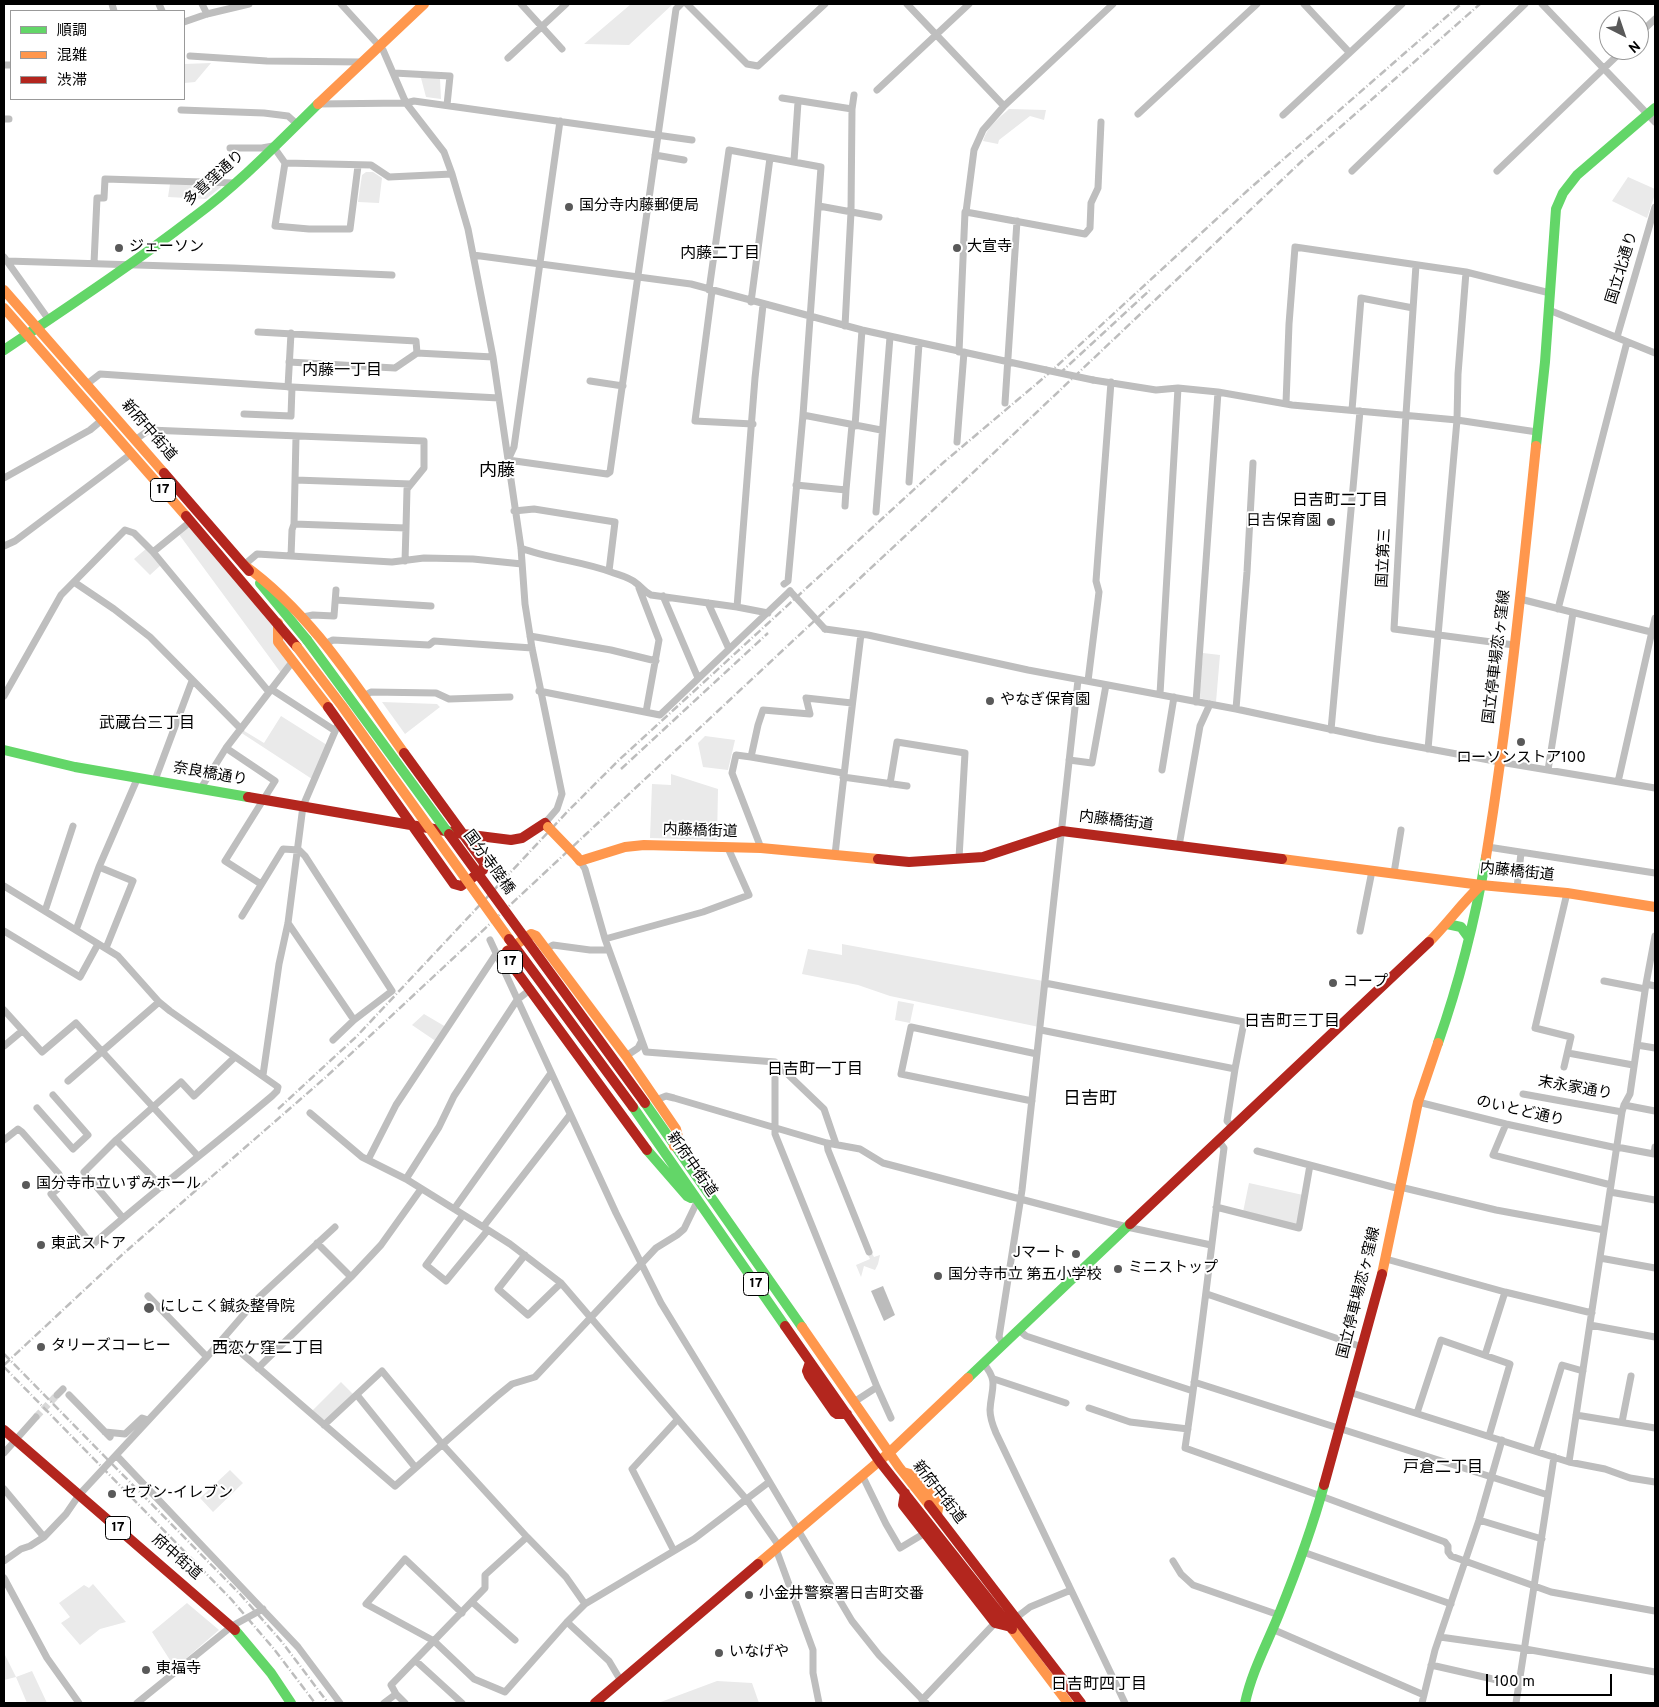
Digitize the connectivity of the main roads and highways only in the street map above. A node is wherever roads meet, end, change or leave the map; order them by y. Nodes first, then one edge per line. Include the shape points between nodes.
1 (424, 4) edge
2 (1651, 111) edge
3 (4, 290) edge
4 (4, 299) edge
5 (4, 308) edge
6 (37, 328) junction
7 (27, 335) junction
8 (4, 350) edge
9 (244, 565) junction
10 (278, 623) junction
11 (307, 640) joint
12 (297, 647) joint
13 (4, 750) edge
14 (413, 826) junction
15 (463, 834) junction
16 (1482, 884) junction
17 (1655, 907) edge
18 (1446, 924) junction
19 (1469, 938) junction
20 (645, 1103) joint
21 (633, 1108) joint
22 (674, 1146) junction
23 (698, 1200) junction
24 (779, 1296) junction
25 (4, 1430) edge
26 (890, 1452) junction
27 (880, 1462) junction
28 (905, 1494) junction
29 (1010, 1627) junction
30 (291, 1703) edge
31 (595, 1703) edge
32 (1068, 1703) edge
33 (1081, 1703) edge
34 (1245, 1703) edge

1 - 6 main road, 多喜窪通り via 195,217
2 - 16 main road, 国立停車場恋ヶ窪線 via 1577,175 1556,209 1520,599
3 - 6 main road, 新府中街道 / 17
4 - 7 main road, 新府中街道 / 17 via 25,324
5 - 7 main road, 新府中街道 / 17
6 - 7 main road, 多喜窪通り
6 - 9 main road, 新府中街道 / 17
7 - 8 main road, 多喜窪通り
7 - 10 main road, 新府中街道 / 17
9 - 11 main road, 新府中街道 / 17
9 - 15 main road, 17 via 266,580 325,644
10 - 12 main road, 新府中街道 / 17
10 - 14 main road, 17 via 278,642 336,726
11 - 20 main road, 国分寺陸橋 / 17, bridge
12 - 21 main road, 国分寺陸橋 / 17, bridge
13 - 14 main road, 奈良橋通り via 56,763
14 - 15 main road
14 - 15 main road, 17 via 458,886 484,867
15 - 16 main road, 内藤橋街道, bridge via 511,840 547,825 579,859 644,845 761,848 909,862 983,857 1062,831
16 - 17 main road, 内藤橋街道
16 - 18 main road
16 - 19 main road, 国立停車場恋ヶ窪線
18 - 19 main road via 1460,926
18 - 26 main road
19 - 34 main road, 国立停車場恋ヶ窪線 via 1452,1004 1418,1102 1386,1259 1321,1496 1304,1552 1250,1681
20 - 22 main road, 新府中街道 / 17
21 - 23 main road, 新府中街道 / 17
22 - 23 main road, 17 via 678,1137 676,1129 536,936 531,934 507,950 506,957 650,1154 686,1196
22 - 24 main road, 新府中街道 / 17
23 - 27 main road, 新府中街道 / 17
24 - 26 main road, 新府中街道 / 17
24 - 27 main road, 新府中街道 / 17 via 811,1353 878,1450
25 - 30 main road, 府中街道 / 17 via 232,1626 271,1672
26 - 27 main road
26 - 33 main road, 新府中街道 / 17 via 902,1472
27 - 28 main road, 新府中街道 / 17
27 - 31 main road
28 - 29 main road, 新府中街道 / 17
28 - 29 main road via 903,1505 995,1623
29 - 32 main road, 新府中街道 / 17

